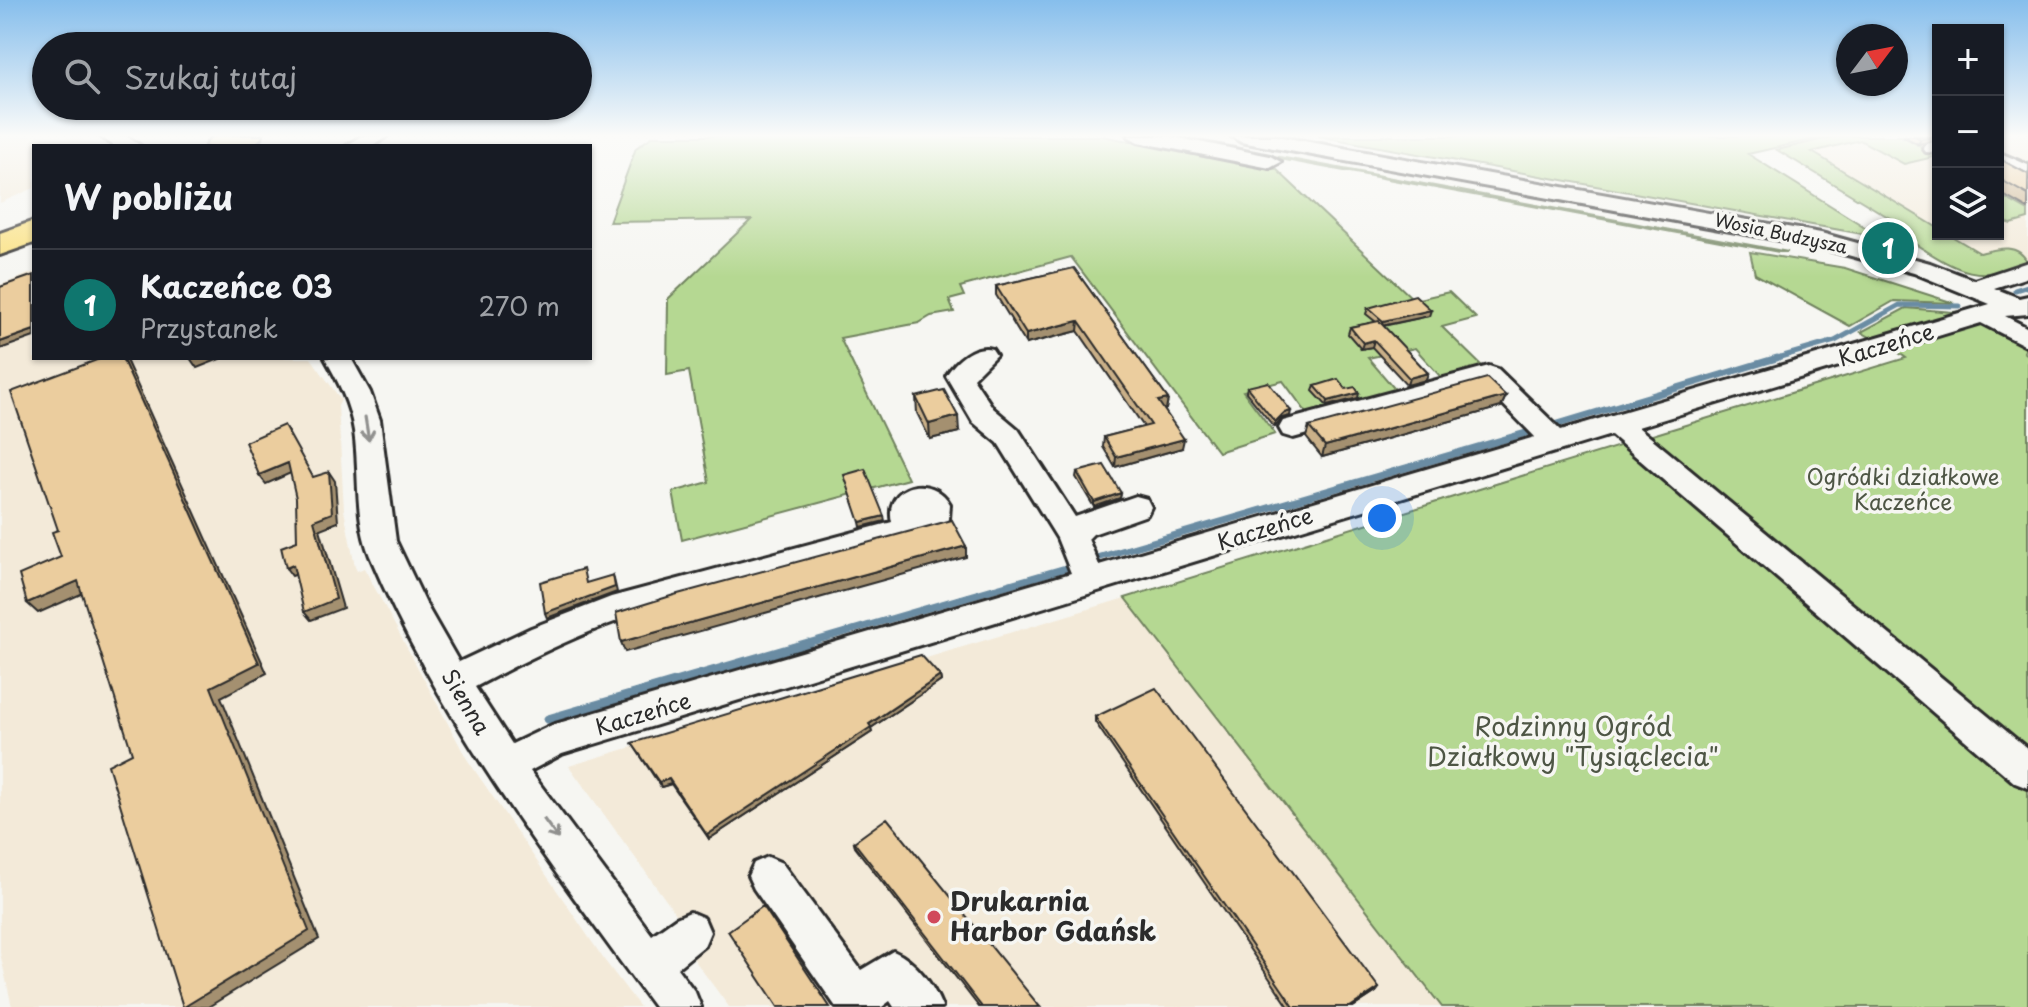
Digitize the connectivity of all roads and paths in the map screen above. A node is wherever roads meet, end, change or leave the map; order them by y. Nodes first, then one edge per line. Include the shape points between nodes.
1 (1505, 183) edge
2 (32, 221) edge
3 (32, 232) edge
4 (0, 234) edge
5 (1905, 241) dead end
6 (0, 245) edge
7 (1922, 268) junction
8 (2028, 269) edge
9 (1982, 302) junction
10 (2024, 307) edge
11 (2028, 339) edge
12 (983, 355) dead end
13 (339, 360) edge
14 (1617, 425) junction
15 (1293, 428) dead end
16 (1547, 433) junction
17 (1136, 507) dead end
18 (909, 528) edge
19 (1081, 560) junction
20 (455, 681) junction
21 (505, 766) junction
22 (2028, 771) edge
23 (768, 876) dead end
24 (690, 932) dead end
25 (648, 964) junction
26 (680, 1007) edge
27 (921, 1007) edge

1 - 7 street, Wosia Budzysza via 1791,234
2 - 4 highway
3 - 6 highway
5 - 7 street via 1923,252
7 - 9 street, Wosia Budzysza
8 - 9 street via 1987,282
9 - 10 street, Kaczeńce
9 - 11 street, Wosia Budzysza
9 - 14 street, Kaczeńce
12 - 19 street via 959,376 983,415 1008,436
13 -> 20 street, Sienna via 363,407 385,552
14 - 16 street, Kaczeńce
14 - 22 street
15 - 16 street via 1489,375
16 - 19 street, Kaczeńce
17 - 19 street via 1082,526
18 - 20 street via 632,603
19 - 21 street, Kaczeńce via 552,741
20 - 21 street, Sienna
21 -> 25 street, Sienna
23 - 27 street via 857,1000 893,972
24 - 25 street
25 - 26 street, Sienna

